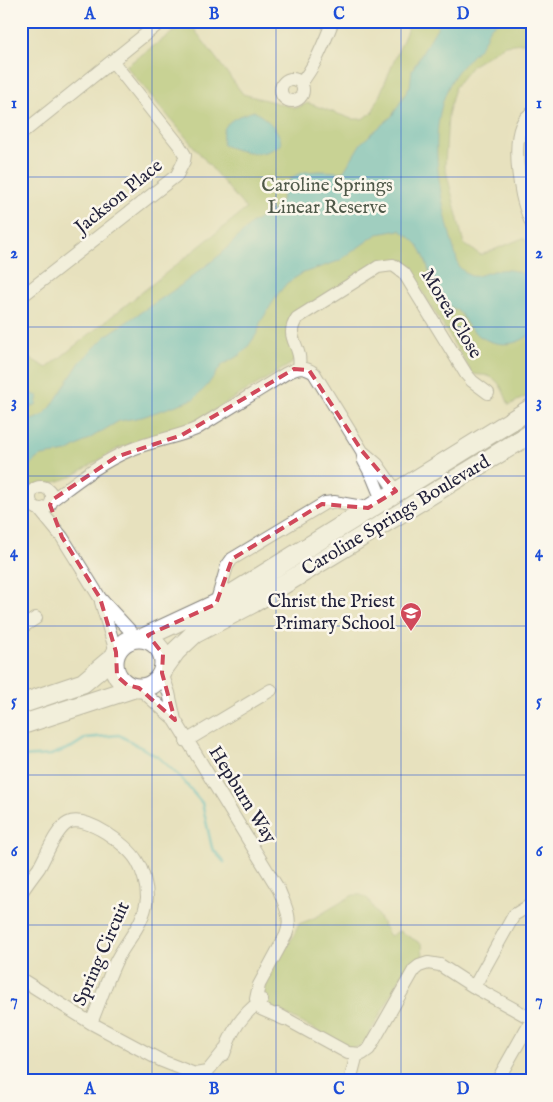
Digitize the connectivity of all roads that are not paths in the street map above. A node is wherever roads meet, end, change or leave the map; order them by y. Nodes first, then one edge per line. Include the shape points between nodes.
1 (162, 21) edge
2 (333, 21) edge
3 (113, 62) junction
4 (301, 83) dead end
5 (532, 113) edge
6 (21, 134) edge
7 (532, 225) edge
8 (21, 297) edge
9 (299, 368) junction
10 (488, 393) dead end
11 (532, 408) edge
12 (532, 433) edge
13 (26, 496) edge
14 (382, 500) junction
15 (40, 503) edge
16 (100, 598) junction
17 (216, 604) junction
18 (36, 618) dead end
19 (21, 628) edge
20 (139, 637) junction
21 (115, 654) junction
22 (163, 670) junction
23 (136, 688) junction
24 (271, 690) dead end
25 (21, 704) edge
26 (175, 720) junction
27 (21, 726) edge
28 (186, 741) junction
29 (21, 893) edge
30 (532, 904) edge
31 (21, 980) edge
32 (474, 987) junction
33 (260, 1002) junction
34 (532, 1019) edge
35 (91, 1023) junction
36 (357, 1054) junction
37 (201, 1079) edge
38 (350, 1081) edge
39 (497, 1081) edge

1 - 3 street
2 - 4 street
3 - 6 street
3 - 8 street, Jackson Place via 179,145 184,155 182,168 149,198
5 - 7 street via 526,116 520,128 516,157 522,196
9 - 10 street, Morea Close via 300,356 292,336 292,328 298,318 378,267 388,264 402,270 466,374
9 - 14 street via 314,373 362,451
9 - 15 street via 196,429 131,450
11 - 14 main road, Caroline Springs Boulevard
12 - 22 main road, Caroline Springs Boulevard via 253,603 194,634
13 - 15 street via 30,501
14 - 17 main road, Caroline Springs Boulevard
14 - 17 street, Caroline Springs Boulevard via 325,503 232,559
15 - 16 street
16 - 20 street
16 - 21 street
17 - 20 main road, Caroline Springs Boulevard
18 - 19 street
20 - 21 main road via 124,642
20 - 22 main road via 160,648
21 - 23 main road via 113,662 117,676
21 - 25 main road via 83,683
22 - 23 main road via 153,684
22 - 26 street, Hepburn Way
23 - 26 street, Hepburn Way
23 - 27 main road
24 - 28 street
26 - 28 street, Hepburn Way
28 - 33 street, Hepburn Way via 279,890 289,915 288,929 266,973
29 - 35 street, Spring Circuit via 61,828 69,822 89,824 109,835 137,860 147,896 143,918 117,959
30 - 32 street via 514,915
31 - 35 street
32 - 34 street
32 - 36 street via 440,965 428,963 419,966 370,1049
33 - 36 street via 284,1019 348,1053
33 - 37 street via 242,1018 227,1047
34 - 39 street
35 - 37 street
36 - 38 street

